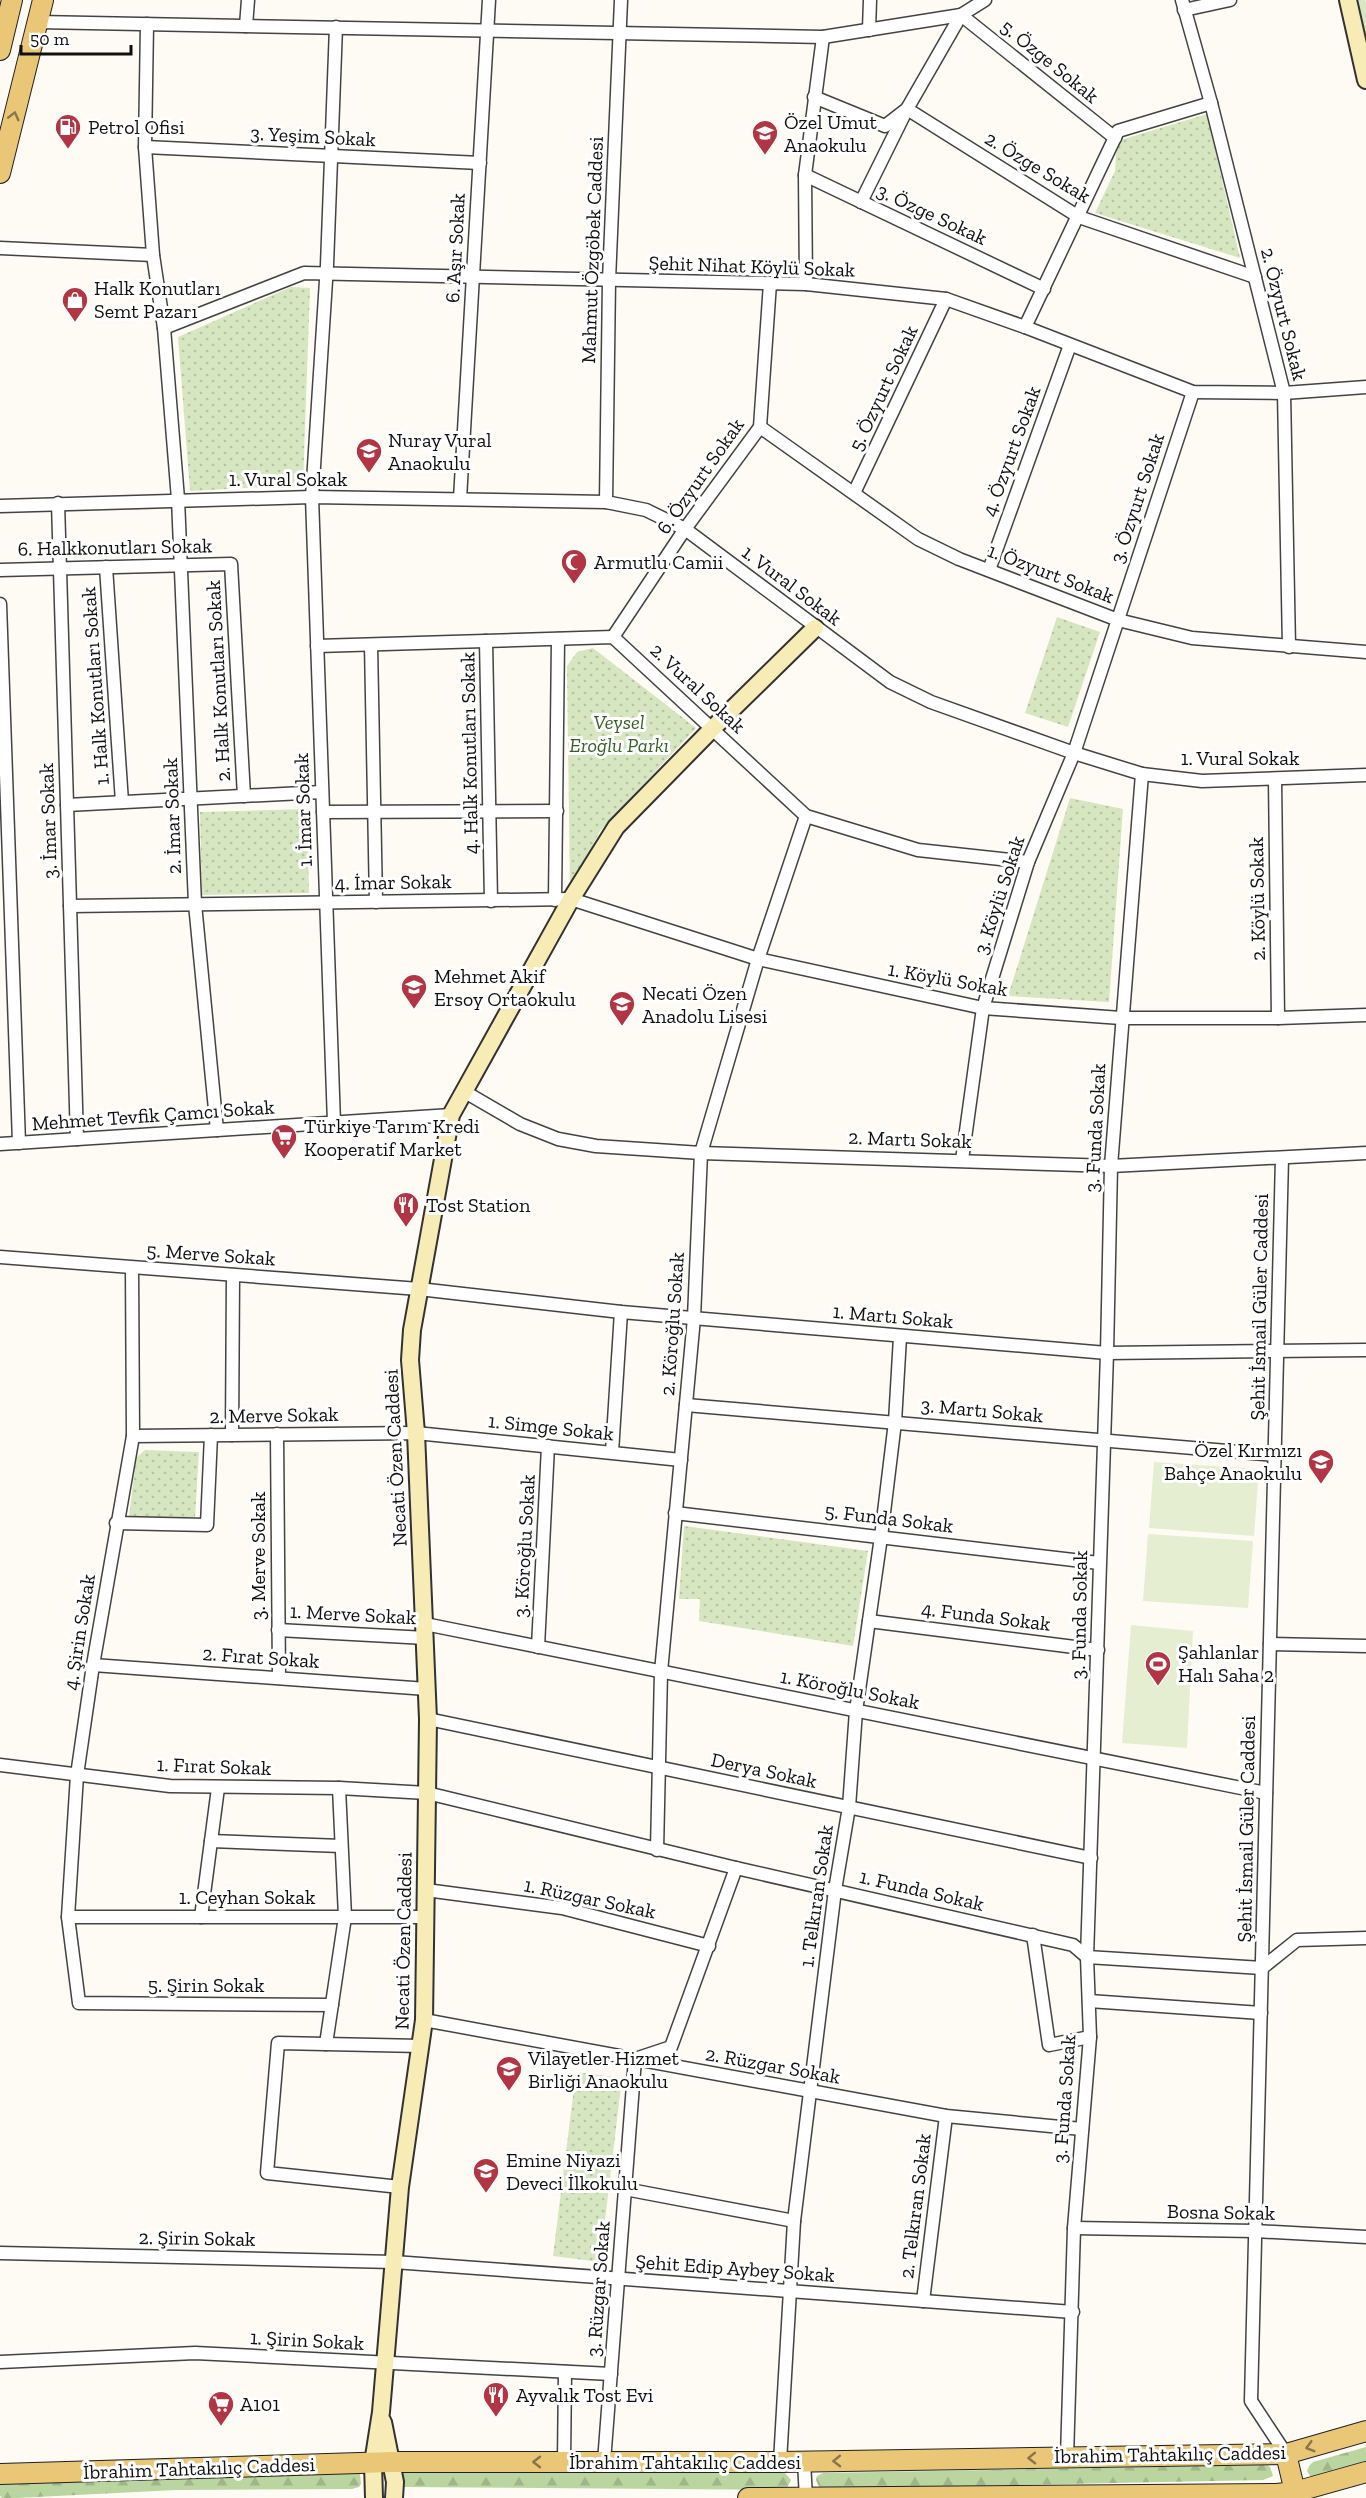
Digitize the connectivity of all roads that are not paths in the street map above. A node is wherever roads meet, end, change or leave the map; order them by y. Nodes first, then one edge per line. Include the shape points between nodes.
1 (43, 0) edge
2 (248, 0) edge
3 (489, 0) edge
4 (621, 0) edge
5 (870, 0) edge
6 (985, 0) edge
7 (1230, 0) edge
8 (1348, 0) edge
9 (1183, 5) edge
10 (7, 11) edge
11 (961, 15) junction
12 (38, 21) junction
13 (147, 24) junction
14 (246, 26) junction
15 (336, 27) junction
16 (488, 30) junction
17 (868, 30) junction
18 (619, 33) junction
19 (823, 37) junction
20 (0, 50) edge
21 (1366, 80) edge
22 (814, 97) junction
23 (1211, 103) junction
24 (907, 109) junction
25 (1115, 138) junction
26 (145, 147) junction
27 (331, 156) junction
28 (480, 163) junction
29 (0, 173) edge
30 (805, 175) junction
31 (861, 202) junction
32 (1079, 217) junction
33 (0, 248) edge
34 (153, 255) junction
35 (326, 274) junction
36 (1255, 277) junction
37 (473, 278) junction
38 (609, 280) junction
39 (770, 284) junction
40 (806, 284) junction
41 (1044, 289) junction
42 (946, 299) junction
43 (1025, 327) junction
44 (164, 328) junction
45 (1070, 345) junction
46 (1366, 387) edge
47 (1193, 392) junction
48 (1284, 393) junction
49 (760, 427) junction
50 (854, 493) junction
51 (312, 497) junction
52 (178, 499) junction
53 (460, 499) junction
54 (606, 502) junction
55 (58, 503) junction
56 (0, 506) edge
57 (686, 530) junction
58 (231, 564) joint
59 (182, 565) junction
60 (106, 567) junction
61 (60, 568) junction
62 (0, 570) edge
63 (989, 570) junction
64 (0, 604) edge
65 (1118, 620) junction
66 (815, 628) junction
67 (614, 637) junction
68 (558, 639) junction
69 (486, 641) junction
70 (371, 645) junction
71 (317, 646) junction
72 (1289, 647) junction
73 (1366, 652) edge
74 (713, 728) junction
75 (1074, 753) junction
76 (1142, 774) junction
77 (1366, 775) edge
78 (1275, 779) junction
79 (322, 792) junction
80 (244, 796) junction
81 (191, 798) junction
82 (122, 802) junction
83 (67, 805) junction
84 (489, 811) junction
85 (557, 811) junction
86 (323, 812) junction
87 (375, 812) junction
88 (806, 816) junction
89 (1028, 862) junction
90 (563, 900) junction
91 (492, 901) junction
92 (326, 902) junction
93 (376, 902) junction
94 (195, 904) junction
95 (70, 906) junction
96 (758, 959) junction
97 (983, 1008) junction
98 (1366, 1015) edge
99 (1121, 1018) junction
100 (1278, 1018) junction
101 (465, 1092) junction
102 (452, 1115) junction
103 (334, 1123) junction
104 (217, 1130) junction
105 (77, 1139) junction
106 (19, 1143) junction
107 (0, 1144) edge
108 (701, 1153) junction
109 (1366, 1153) edge
110 (1282, 1158) junction
111 (962, 1160) junction
112 (1111, 1166) junction
113 (0, 1257) edge
114 (132, 1268) junction
115 (233, 1275) junction
116 (419, 1289) junction
117 (621, 1312) junction
118 (694, 1318) junction
119 (900, 1337) junction
120 (1366, 1350) edge
121 (1277, 1351) junction
122 (1107, 1353) junction
123 (686, 1405) junction
124 (895, 1422) junction
125 (416, 1433) junction
126 (277, 1434) junction
127 (211, 1435) junction
128 (232, 1435) junction
129 (133, 1436) junction
130 (1104, 1440) junction
131 (548, 1446) junction
132 (612, 1452) junction
133 (1275, 1455) junction
134 (681, 1460) junction
135 (675, 1513) junction
136 (116, 1523) junction
137 (881, 1537) junction
138 (1099, 1563) junction
139 (869, 1621) junction
140 (278, 1630) junction
141 (425, 1631) junction
142 (1270, 1644) junction
143 (1366, 1646) edge
144 (538, 1647) junction
145 (1098, 1650) junction
146 (93, 1665) junction
147 (661, 1672) junction
148 (279, 1678) junction
149 (427, 1689) junction
150 (856, 1711) junction
151 (429, 1719) junction
152 (1094, 1758) junction
153 (0, 1765) edge
154 (659, 1768) junction
155 (77, 1775) junction
156 (218, 1788) junction
157 (339, 1788) junction
158 (427, 1793) junction
159 (1266, 1793) junction
160 (849, 1807) junction
161 (211, 1841) junction
162 (341, 1846) junction
163 (657, 1850) junction
164 (1091, 1858) junction
165 (736, 1868) junction
166 (426, 1890) junction
167 (836, 1890) junction
168 (68, 1917) junction
169 (201, 1917) junction
170 (345, 1917) junction
171 (426, 1917) junction
172 (1033, 1935) junction
173 (1366, 1938) edge
174 (709, 1946) junction
175 (1087, 1958) junction
176 (1262, 1968) junction
177 (1089, 2001) junction
178 (79, 2004) joint
179 (332, 2005) junction
180 (1261, 2013) junction
181 (424, 2020) junction
182 (1090, 2037) junction
183 (326, 2044) junction
184 (421, 2046) junction
185 (635, 2059) junction
186 (809, 2091) junction
187 (946, 2116) junction
188 (1082, 2129) junction
189 (400, 2187) junction
190 (625, 2189) junction
191 (794, 2220) junction
192 (1074, 2228) junction
193 (1255, 2231) junction
194 (1366, 2237) edge
195 (0, 2253) edge
196 (394, 2262) junction
197 (618, 2279) junction
198 (789, 2291) junction
199 (923, 2301) junction
200 (1073, 2312) junction
201 (0, 2362) edge
202 (384, 2364) junction
203 (565, 2372) junction
204 (611, 2374) junction
205 (1366, 2431) edge
206 (1286, 2454) junction
207 (1066, 2457) junction
208 (383, 2462) junction
209 (564, 2462) junction
210 (604, 2462) junction
211 (780, 2462) junction
212 (804, 2462) junction
213 (1366, 2472) edge
214 (0, 2474) edge
215 (1296, 2495) edge
216 (806, 2497) edge
217 (1065, 2497) edge
218 (374, 2498) edge
219 (394, 2498) edge
220 (748, 2498) edge

1 - 12 main road
2 - 14 street
3 - 16 street, 6. Aşır Sokak
4 - 18 street, Mahmut Özgöbek Caddesi
5 - 17 street
6 - 11 street
7 - 9 street
8 - 21 street
9 - 23 street, 2. Özyurt Sokak
10 - 20 main road
11 - 17 street
11 - 24 street
11 - 25 street, 5. Özge Sokak
12 - 13 street
29 -> 12 main road
13 - 14 street
13 - 26 street, 2. İmar Sokak
14 - 15 street
15 - 16 street
15 - 27 street, 1. İmar Sokak
16 - 18 street
16 - 28 street, 6. Aşır Sokak
17 - 19 street
18 - 19 street
18 - 38 street, Mahmut Özgöbek Caddesi
19 - 22 street
22 - 24 street via 885,126
22 - 30 street
23 - 25 street via 1118,131
23 - 36 street, 2. Özyurt Sokak
24 - 31 street
24 - 32 street, 2. Özge Sokak
25 - 32 street
26 - 27 street, 3. Yeşim Sokak
26 - 34 street, 2. İmar Sokak
27 - 28 street, 3. Yeşim Sokak
27 - 35 street, 1. İmar Sokak
28 - 37 street, 6. Aşır Sokak
30 - 31 street, 3. Özge Sokak
30 - 40 street
31 - 41 street, 3. Özge Sokak
32 - 36 street, 2. Özge Sokak
32 - 41 street
33 - 34 street
34 - 44 street, 2. İmar Sokak
35 - 37 street, Şehit Nihat Köylü Sokak
35 - 44 street, Şehit Nihat Köylü Sokak via 304,273
35 - 51 street, 1. İmar Sokak
36 - 48 street, 2. Özyurt Sokak
37 - 38 street, Şehit Nihat Köylü Sokak
37 - 53 street, 6. Aşır Sokak
38 - 39 street, Şehit Nihat Köylü Sokak
38 - 54 street, Mahmut Özgöbek Caddesi
39 - 40 street, Şehit Nihat Köylü Sokak
39 - 49 street, 6. Özyurt Sokak
40 - 42 street, Şehit Nihat Köylü Sokak
41 - 43 street
42 - 43 street, Şehit Nihat Köylü Sokak
42 - 50 street, 5. Özyurt Sokak
43 - 45 street, Şehit Nihat Köylü Sokak
44 - 52 street, 2. İmar Sokak
45 - 47 street, Şehit Nihat Köylü Sokak
45 - 63 street, 4. Özyurt Sokak
46 - 48 street, Şehit Nihat Köylü Sokak
47 - 48 street, Şehit Nihat Köylü Sokak
47 - 65 street, 3. Özyurt Sokak
48 - 72 street, 2. Özyurt Sokak
49 - 50 street, 1. Özyurt Sokak
49 - 57 street, 6. Özyurt Sokak
50 - 63 street, 1. Özyurt Sokak via 918,539
51 - 52 street, 1. Vural Sokak
51 - 53 street, 1. Vural Sokak
51 - 71 street, 1. İmar Sokak
52 - 55 street, 1. Vural Sokak
52 - 59 street, 2. İmar Sokak
53 - 54 street, 1. Vural Sokak
54 - 57 street, 1. Vural Sokak via 646,510
55 - 56 street, 1. Vural Sokak
55 - 61 street, 3. İmar Sokak
57 - 66 street, 1. Vural Sokak
57 - 67 street, 6. Özyurt Sokak
58 - 59 street, 6. Halkkonutları Sokak
58 - 80 street, 2. Halk Konutları Sokak
59 - 60 street, 6. Halkkonutları Sokak
59 - 81 street, 2. İmar Sokak
60 - 61 street, 6. Halkkonutları Sokak
60 - 82 street, 1. Halk Konutları Sokak
61 - 62 street, 6. Halkkonutları Sokak
61 - 83 street, 3. İmar Sokak
63 - 65 street, 1. Özyurt Sokak
64 - 106 street
65 - 72 street, 1. Özyurt Sokak via 1192,638
65 - 75 street, 3. Özyurt Sokak
66 - 74 street, Necati Özen Caddesi
66 - 75 street, 1. Vural Sokak via 890,682 931,702
67 - 68 street
67 - 74 street, 2. Vural Sokak
68 - 69 street
68 - 85 street
69 - 70 street
69 - 84 street, 4. Halk Konutları Sokak
70 - 71 street
70 - 87 street
71 - 79 street, 1. İmar Sokak
72 - 73 street, 1. Özyurt Sokak
74 - 88 street, 2. Vural Sokak
74 - 90 street, Necati Özen Caddesi via 616,827
75 - 76 street, 1. Vural Sokak
75 - 89 street, 3. Köylü Sokak
76 - 78 street, 1. Vural Sokak via 1202,781
76 - 99 street, 3. Funda Sokak
77 - 78 street, 1. Vural Sokak
78 - 100 street, 2. Köylü Sokak
79 - 80 street
79 - 86 street, 1. İmar Sokak
80 - 81 street
81 - 82 street
81 - 94 street, 2. İmar Sokak
82 - 83 street
83 - 95 street, 3. İmar Sokak
84 - 85 street
84 - 87 street
84 - 91 street, 4. Halk Konutları Sokak
85 - 90 street
86 - 87 street
86 - 92 street, 1. İmar Sokak
87 - 93 street
88 - 89 street, 2. Vural Sokak via 918,850
88 - 96 street, 2. Köroğlu Sokak
89 - 97 street, 3. Köylü Sokak
90 - 91 street, 4. İmar Sokak
90 - 96 street, 1. Köylü Sokak
90 - 101 street, Necati Özen Caddesi
91 - 93 street, 4. İmar Sokak
92 - 93 street, 4. İmar Sokak
92 - 94 street, 4. İmar Sokak
92 - 103 street, 1. İmar Sokak
94 - 95 street, 4. İmar Sokak
94 - 104 street, 2. İmar Sokak
95 - 105 street, 3. İmar Sokak
96 - 97 street, 1. Köylü Sokak
96 - 108 street, 2. Köroğlu Sokak
97 - 99 street, 1. Köylü Sokak
97 - 111 street, 3. Köylü Sokak
98 - 100 street, 1. Köylü Sokak
99 - 100 street, 1. Köylü Sokak
99 - 112 street, 3. Funda Sokak
101 - 102 street, Necati Özen Caddesi
101 - 108 street, 2. Martı Sokak via 520,1124 558,1139 596,1146
102 - 103 street, Mehmet Tevfik Çamcı Sokak
102 - 116 street, Necati Özen Caddesi
103 - 104 street, Mehmet Tevfik Çamcı Sokak
104 - 105 street, Mehmet Tevfik Çamcı Sokak
105 - 106 street, Mehmet Tevfik Çamcı Sokak
106 - 107 street, Mehmet Tevfik Çamcı Sokak
108 - 111 street, 2. Martı Sokak
108 - 118 street, 2. Köroğlu Sokak
109 - 110 street, 2. Martı Sokak
110 - 112 street, 2. Martı Sokak
110 - 121 street, Şehit İsmail Güler Caddesi
111 - 112 street, 2. Martı Sokak
112 - 122 street, 3. Funda Sokak
113 - 114 street, 5. Merve Sokak
114 - 115 street, 5. Merve Sokak
114 - 129 street, 4. Şirin Sokak
115 - 116 street, 5. Merve Sokak
115 - 128 street
116 - 117 street, 1. Martı Sokak
116 - 125 street, Necati Özen Caddesi via 410,1360
117 - 118 street, 1. Martı Sokak
117 - 132 street
118 - 119 street, 1. Martı Sokak
118 - 123 street, 2. Köroğlu Sokak
119 - 122 street, 1. Martı Sokak
119 - 124 street, 1. Telkıran Sokak
120 - 121 street, 1. Martı Sokak
121 - 122 street, 1. Martı Sokak
121 - 133 street, Şehit İsmail Güler Caddesi
122 - 130 street, 3. Funda Sokak
123 - 124 street, 3. Martı Sokak
123 - 134 street, 2. Köroğlu Sokak
124 - 130 street, 3. Martı Sokak
124 - 137 street, 1. Telkıran Sokak
125 - 126 street, 2. Merve Sokak
125 - 131 street, 1. Simge Sokak
125 - 141 street, Necati Özen Caddesi
126 - 128 street, 2. Merve Sokak
126 - 140 street, 3. Merve Sokak
127 - 128 street, 2. Merve Sokak
127 - 129 street, 2. Merve Sokak
127 - 136 street via 207,1525
129 - 136 street, 4. Şirin Sokak
130 - 133 street, 3. Martı Sokak
130 - 138 street, 3. Funda Sokak
131 - 132 street, 1. Simge Sokak
131 - 144 street, 3. Köroğlu Sokak
132 - 134 street, 1. Simge Sokak
133 - 142 street, Şehit İsmail Güler Caddesi
134 - 135 street, 2. Köroğlu Sokak
135 - 137 street, 5. Funda Sokak
135 - 147 street, 2. Köroğlu Sokak
136 - 146 street, 4. Şirin Sokak
137 - 138 street, 5. Funda Sokak
137 - 139 street, 1. Telkıran Sokak
138 - 145 street, 3. Funda Sokak
139 - 145 street, 4. Funda Sokak
139 - 150 street, 1. Telkıran Sokak
140 - 141 street, 1. Merve Sokak
140 - 148 street, 3. Merve Sokak
141 - 144 street, 1. Köroğlu Sokak
141 - 149 street, Necati Özen Caddesi
142 - 143 street
142 - 159 street, Şehit İsmail Güler Caddesi
144 - 147 street, 1. Köroğlu Sokak
145 - 152 street, 3. Funda Sokak
146 - 148 street, 2. Fırat Sokak
146 - 155 street, 4. Şirin Sokak
147 - 150 street, 1. Köroğlu Sokak
147 - 154 street, 2. Köroğlu Sokak
148 - 149 street, 2. Fırat Sokak
149 - 151 street, Necati Özen Caddesi
150 - 152 street, 1. Köroğlu Sokak
150 - 160 street, 1. Telkıran Sokak
151 - 154 street, Derya Sokak
151 - 158 street, Necati Özen Caddesi
152 - 159 street, 1. Köroğlu Sokak
152 - 164 street, 3. Funda Sokak
153 - 155 street, 1. Fırat Sokak
154 - 160 street, Derya Sokak
154 - 163 street, 2. Köroğlu Sokak
155 - 156 street, 1. Fırat Sokak
155 - 168 street, 4. Şirin Sokak
156 - 157 street, 1. Fırat Sokak
156 - 161 street
157 - 158 street, 1. Fırat Sokak
157 - 162 street
158 - 163 street, 1. Funda Sokak
158 - 166 street, Necati Özen Caddesi
159 - 176 street, Şehit İsmail Güler Caddesi
160 - 164 street, Derya Sokak
160 - 167 street, 1. Telkıran Sokak
161 - 162 street
161 - 169 street
162 - 170 street
163 - 165 street, 1. Funda Sokak
164 - 175 street, 3. Funda Sokak
165 - 167 street, 1. Funda Sokak
165 - 174 street
166 - 171 street, Necati Özen Caddesi
166 - 174 street, 1. Rüzgar Sokak via 562,1908
167 - 172 street, 1. Funda Sokak
167 - 186 street, 1. Telkıran Sokak
168 - 169 street, 1. Ceyhan Sokak
168 - 178 street, 4. Şirin Sokak
169 - 170 street, 1. Ceyhan Sokak
170 - 171 street, 1. Ceyhan Sokak
170 - 179 street
171 - 181 street, Necati Özen Caddesi
172 - 175 street, 1. Funda Sokak via 1073,1945
172 - 182 street via 1049,2045
173 - 176 street via 1297,1940
174 - 185 street via 671,2047
175 - 176 street, 1. Funda Sokak
175 - 177 street, 3. Funda Sokak
176 - 180 street, Şehit İsmail Güler Caddesi
177 - 180 street
177 - 182 street, 3. Funda Sokak
178 - 179 street, 5. Şirin Sokak
179 - 183 street
180 - 193 street, Şehit İsmail Güler Caddesi
181 - 184 street, Necati Özen Caddesi
181 - 185 street, 2. Rüzgar Sokak
182 - 188 street, 3. Funda Sokak
183 - 184 street
183 - 189 street via 278,2043 267,2173
184 - 189 street, Necati Özen Caddesi
185 - 186 street, 2. Rüzgar Sokak
185 - 190 street, 3. Rüzgar Sokak
186 - 187 street, 2. Rüzgar Sokak
186 - 191 street, 1. Telkıran Sokak
187 - 188 street, 2. Rüzgar Sokak
187 - 199 street, 2. Telkıran Sokak
188 - 192 street, 3. Funda Sokak
189 - 196 street, Necati Özen Caddesi
190 - 191 street
190 - 197 street, 3. Rüzgar Sokak
191 - 198 street, 1. Telkıran Sokak
192 - 193 street, Bosna Sokak
192 - 200 street, 3. Funda Sokak
193 - 194 street, Bosna Sokak
193 - 206 street, Şehit İsmail Güler Caddesi via 1251,2400
195 - 196 street, 2. Şirin Sokak
196 - 197 street, Şehit Edip Aybey Sokak
196 - 202 street, Necati Özen Caddesi
197 - 198 street, Şehit Edip Aybey Sokak
197 - 204 street, 3. Rüzgar Sokak
198 - 199 street, Şehit Edip Aybey Sokak
198 - 211 street, 1. Telkıran Sokak
199 - 200 street, Şehit Edip Aybey Sokak
200 - 207 street, 3. Funda Sokak
201 - 202 street, 1. Şirin Sokak via 195,2353
202 - 203 street, 1. Şirin Sokak
202 - 208 street, Necati Özen Caddesi
203 - 204 street, 1. Şirin Sokak
203 - 209 street
204 - 210 street, 3. Rüzgar Sokak
205 -> 206 main road, İbrahim Tahtakılıç Caddesi
206 - 207 main road, İbrahim Tahtakılıç Caddesi
206 - 215 main road
207 -> 212 main road, İbrahim Tahtakılıç Caddesi
209 -> 208 main road, İbrahim Tahtakılıç Caddesi
208 - 214 main road, İbrahim Tahtakılıç Caddesi
208 - 218 street, Necati Özen Caddesi
208 - 219 street, Necati Özen Caddesi
209 - 210 main road, İbrahim Tahtakılıç Caddesi
210 - 211 main road, İbrahim Tahtakılıç Caddesi
211 - 212 main road, İbrahim Tahtakılıç Caddesi
212 - 216 street
213 - 215 main road, İbrahim Tahtakılıç Caddesi
215 - 217 main road, İbrahim Tahtakılıç Caddesi
216 - 217 main road, İbrahim Tahtakılıç Caddesi
216 - 220 main road, İbrahim Tahtakılıç Caddesi

